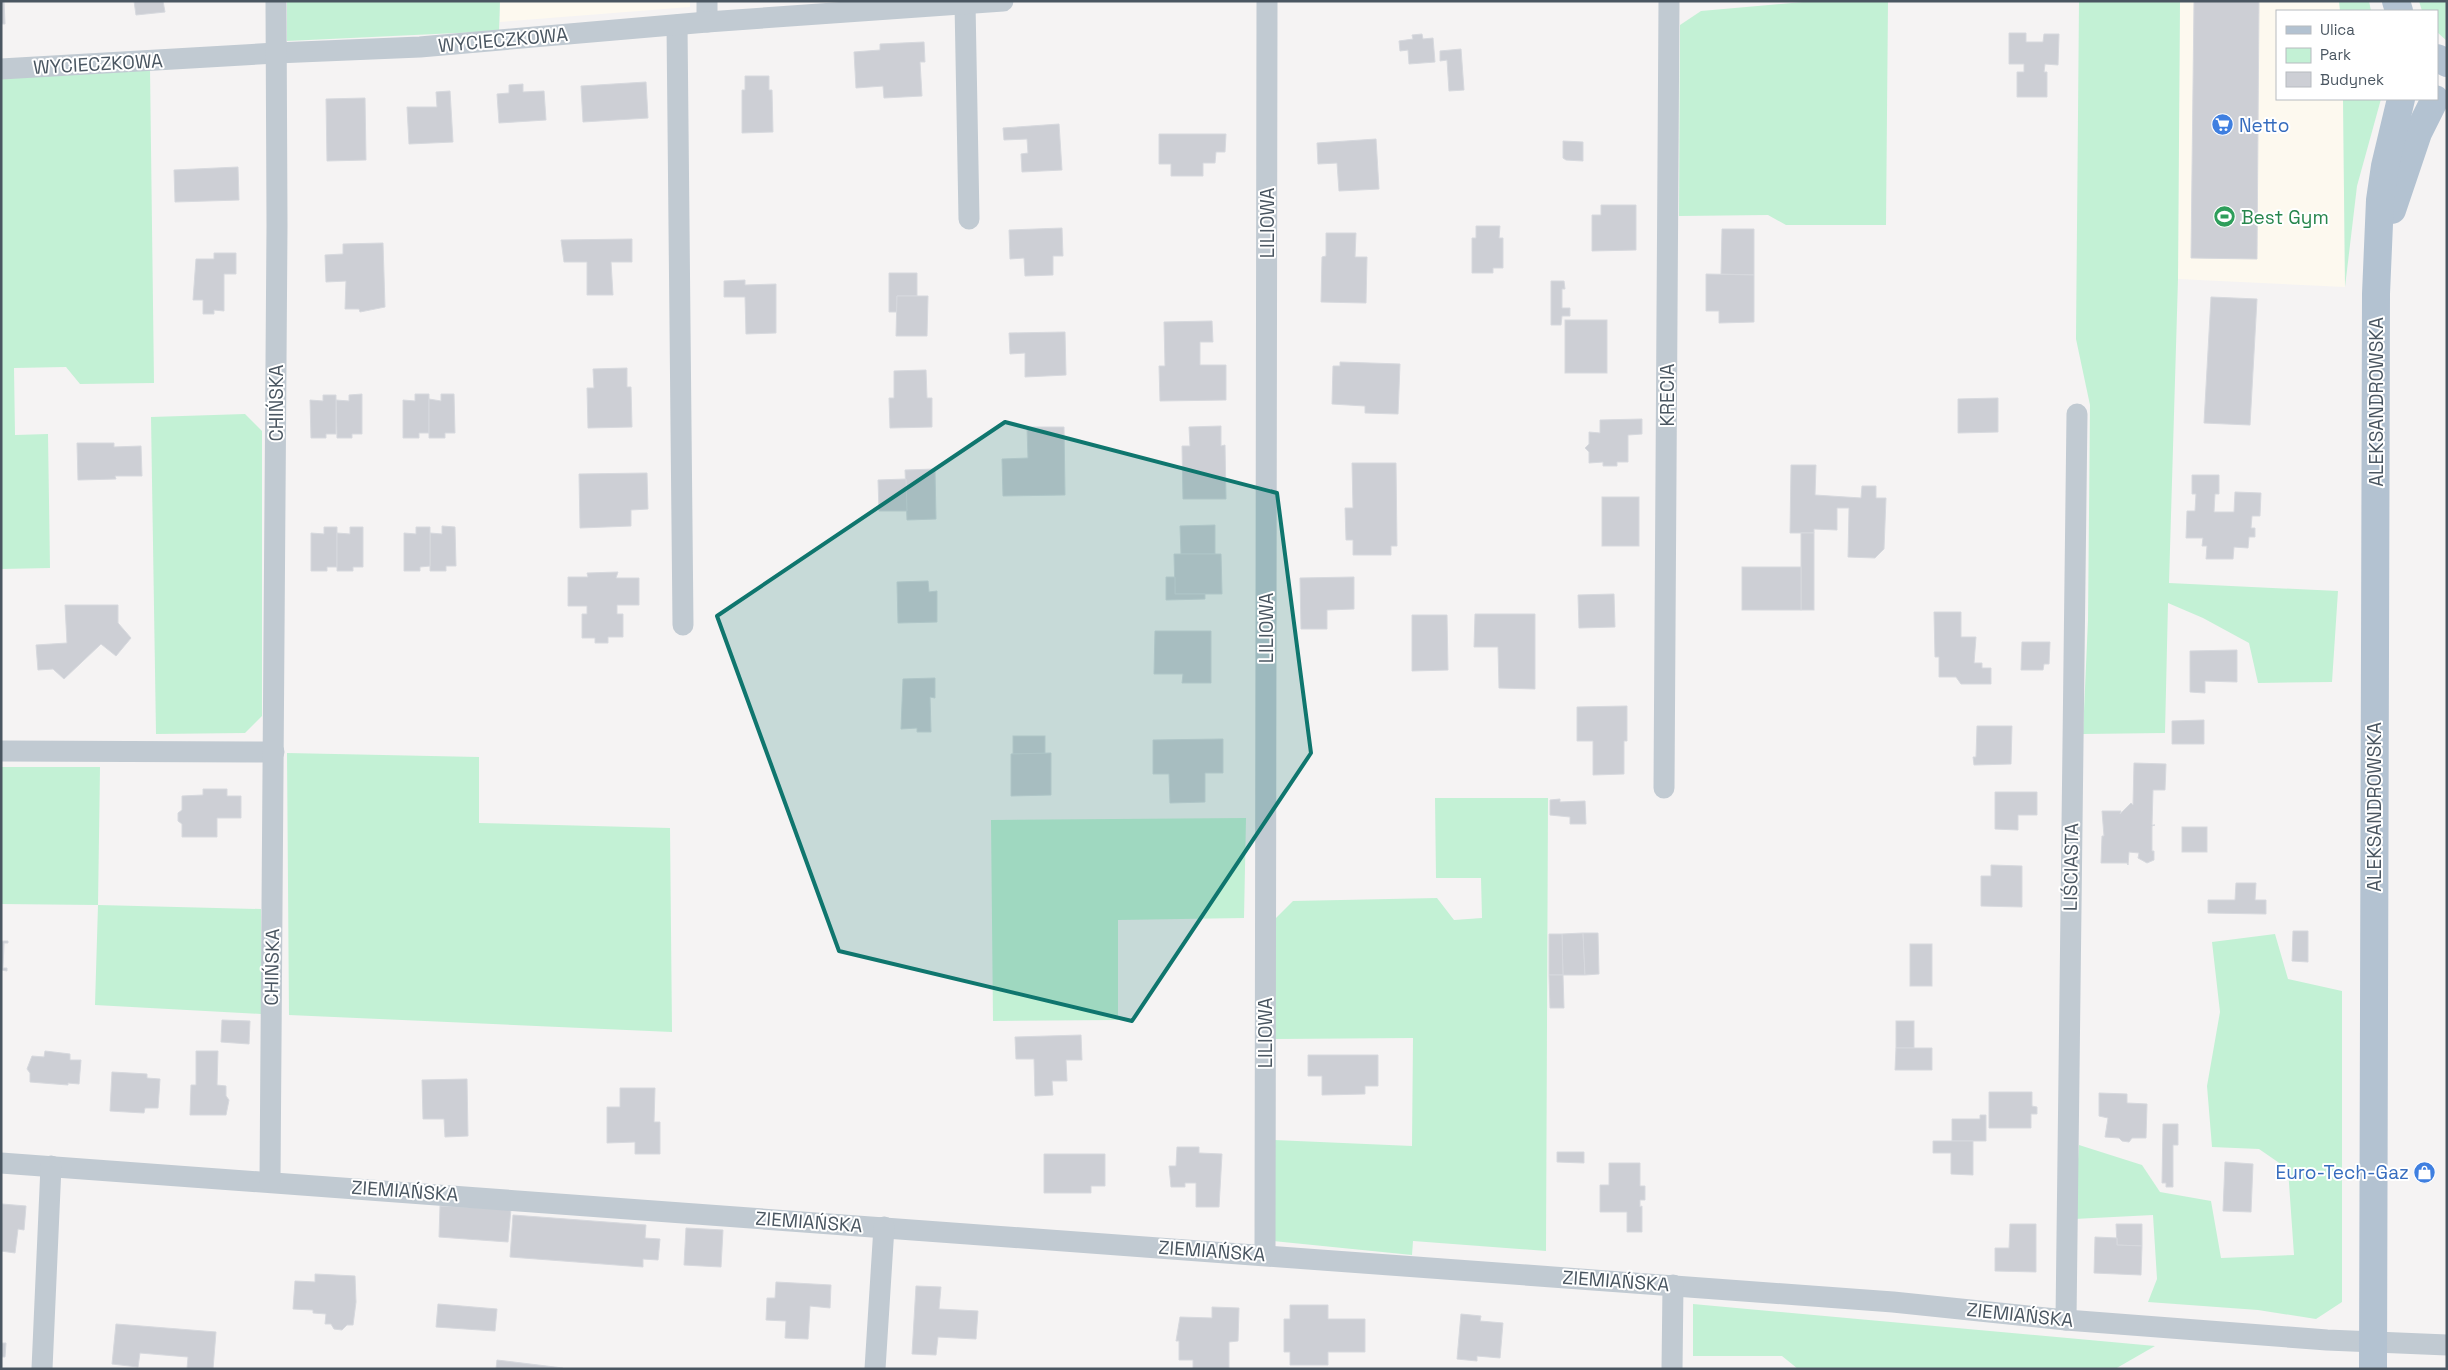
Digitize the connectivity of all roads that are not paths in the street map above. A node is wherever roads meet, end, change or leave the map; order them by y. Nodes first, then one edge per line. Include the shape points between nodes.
1 (276, 1) edge
2 (707, 1) edge
3 (1003, 1) edge
4 (1267, 1) edge
5 (1669, 1) edge
6 (965, 3) junction
7 (707, 22) junction
8 (678, 25) junction
9 (276, 53) junction
10 (1, 69) edge
11 (2447, 86) edge
12 (2438, 96) edge
13 (2401, 100) edge
14 (2435, 100) edge
15 (969, 219) dead end
16 (2377, 246) junction
17 (2077, 414) dead end
18 (683, 625) dead end
19 (1, 751) edge
20 (274, 752) junction
21 (1664, 788) dead end
22 (1, 1163) edge
23 (51, 1166) junction
24 (270, 1181) junction
25 (884, 1227) junction
26 (1265, 1255) junction
27 (1673, 1285) junction
28 (2066, 1320) junction
29 (2374, 1341) junction
30 (2447, 1345) edge
31 (42, 1369) edge
32 (875, 1369) edge
33 (1672, 1369) edge
34 (2374, 1369) edge

1 - 9 street, CHIŃSKA
2 - 7 street
3 - 6 street, WYCIECZKOWA
4 - 26 street, LILIOWA
5 - 21 street, KRECIA
6 - 7 street, WYCIECZKOWA
6 - 15 street
7 - 8 street, WYCIECZKOWA
8 - 9 street, WYCIECZKOWA via 420,47
8 - 18 street
9 - 10 street, WYCIECZKOWA
9 - 20 street, CHIŃSKA
11 - 12 main road, ALEKSANDROWSKA
13 - 16 main road, ALEKSANDROWSKA via 2385,166
14 - 16 main road, ALEKSANDROWSKA via 2418,133 2395,204
16 - 29 main road, ALEKSANDROWSKA
17 - 28 street, LIŚCIASTA
19 - 20 street
20 - 24 street, CHIŃSKA
22 - 23 street, ZIEMIAŃSKA
23 - 24 street, ZIEMIAŃSKA
23 - 31 street
24 - 25 street, ZIEMIAŃSKA
25 - 26 street, ZIEMIAŃSKA
25 - 32 street
26 - 27 street, ZIEMIAŃSKA
27 - 28 street, ZIEMIAŃSKA via 1893,1302
27 - 33 street
28 - 29 street, ZIEMIAŃSKA
29 - 30 street, ZIEMIAŃSKA
29 - 34 main road, ALEKSANDROWSKA

